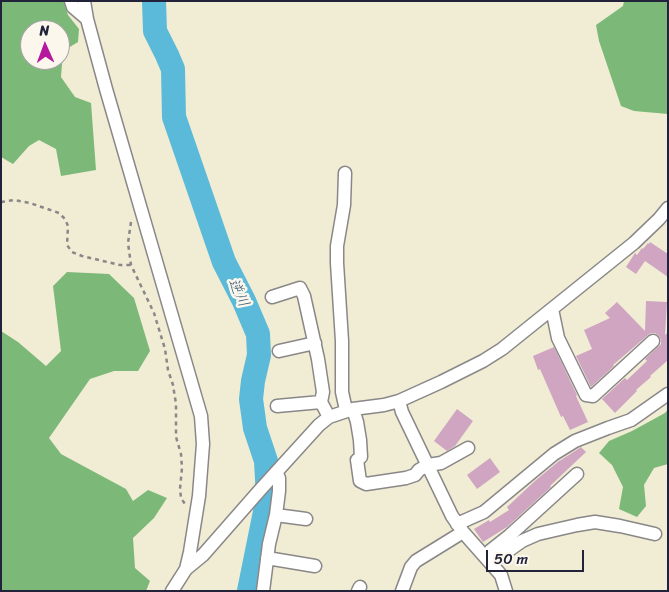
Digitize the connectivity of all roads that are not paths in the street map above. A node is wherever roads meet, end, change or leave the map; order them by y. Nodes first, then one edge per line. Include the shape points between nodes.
1 (71, 1) edge
2 (84, 1) edge
3 (87, 19) junction
4 (345, 173) dead end
5 (668, 208) edge
6 (272, 297) dead end
7 (552, 310) junction
8 (653, 341) dead end
9 (315, 343) junction
10 (279, 351) dead end
11 (668, 394) edge
12 (399, 401) junction
13 (321, 402) junction
14 (277, 406) dead end
15 (349, 410) junction
16 (329, 417) junction
17 (468, 448) dead end
18 (428, 465) junction
19 (275, 473) junction
20 (577, 474) dead end
21 (276, 515) junction
22 (306, 519) dead end
23 (460, 528) junction
24 (654, 534) dead end
25 (267, 558) junction
26 (491, 563) junction
27 (315, 566) dead end
28 (186, 569) junction
29 (172, 591) edge
30 (263, 591) edge
31 (402, 591) edge
32 (506, 591) edge

1 - 3 street via 72,7
2 - 3 street
3 - 28 street via 201,416 203,444 199,496
4 - 15 street via 337,264 342,392
5 - 7 street via 634,243
6 - 9 street via 300,288
7 - 8 street via 558,338 586,395 594,396
7 - 12 street via 483,361
9 - 10 street
9 - 13 street via 323,392
11 - 23 street via 631,420 554,454
12 - 15 street
12 - 18 street
13 - 14 street
13 - 16 street
15 - 16 street
15 - 18 street via 357,422 360,440 361,457 357,460 360,481 366,484 406,478
16 - 19 street
17 - 18 street via 440,463
18 - 23 street
19 - 21 street via 279,478
19 - 28 street via 204,555
20 - 26 street via 490,551
21 - 22 street
21 - 25 street
23 - 26 street
23 - 31 street via 416,561
24 - 26 street via 595,522 577,525 522,541
25 - 27 street
25 - 30 street
26 - 32 street via 501,575
28 - 29 street

